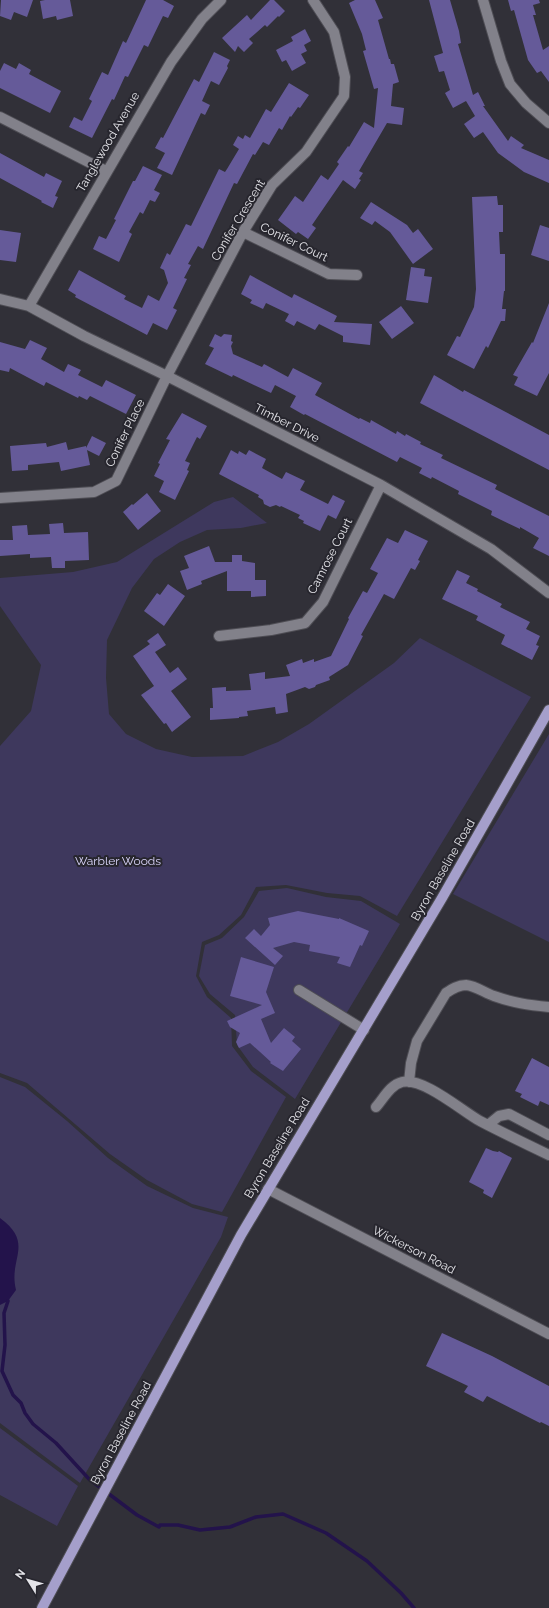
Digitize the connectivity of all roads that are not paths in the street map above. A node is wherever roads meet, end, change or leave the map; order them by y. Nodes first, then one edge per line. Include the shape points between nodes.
1 (221, 0) edge
2 (312, 0) edge
3 (483, 0) edge
4 (0, 117) edge
5 (549, 123) edge
6 (106, 171) junction
7 (243, 232) junction
8 (357, 275) dead end
9 (0, 299) edge
10 (29, 306) junction
11 (167, 376) junction
12 (380, 485) junction
13 (0, 498) edge
14 (549, 593) edge
15 (220, 636) dead end
16 (549, 710) edge
17 (299, 990) dead end
18 (549, 1007) edge
19 (364, 1030) junction
20 (409, 1082) junction
21 (376, 1107) dead end
22 (488, 1125) junction
23 (549, 1135) edge
24 (549, 1155) edge
25 (268, 1189) junction
26 (549, 1334) edge
27 (42, 1608) edge

1 - 6 street, Tanglewood Avenue via 202,19 171,62
2 - 7 street, Conifer Crescent via 334,32 345,77 344,96 306,152 272,184
3 - 5 street via 510,84 526,103
4 - 6 street
6 - 10 street, Tanglewood Avenue
7 - 8 street, Conifer Court via 329,274
7 - 11 street, Conifer Crescent
9 - 10 street, Timber Drive
10 - 11 street, Timber Drive
11 - 12 street, Timber Drive
11 - 13 street, Conifer Place via 116,481 94,492
12 - 14 street, Timber Drive via 491,549
12 - 15 street, Camrose Court via 322,602 305,623
16 - 19 main road, Byron Baseline Road
17 - 19 street
18 - 20 street via 523,1005 464,985 453,988 446,993 417,1041
19 - 25 main road, Byron Baseline Road
20 - 21 street via 392,1086
20 - 22 street via 444,1097
22 - 23 street via 499,1116 510,1114
22 - 24 street
25 - 26 street, Wickerson Road
25 - 27 main road, Byron Baseline Road

